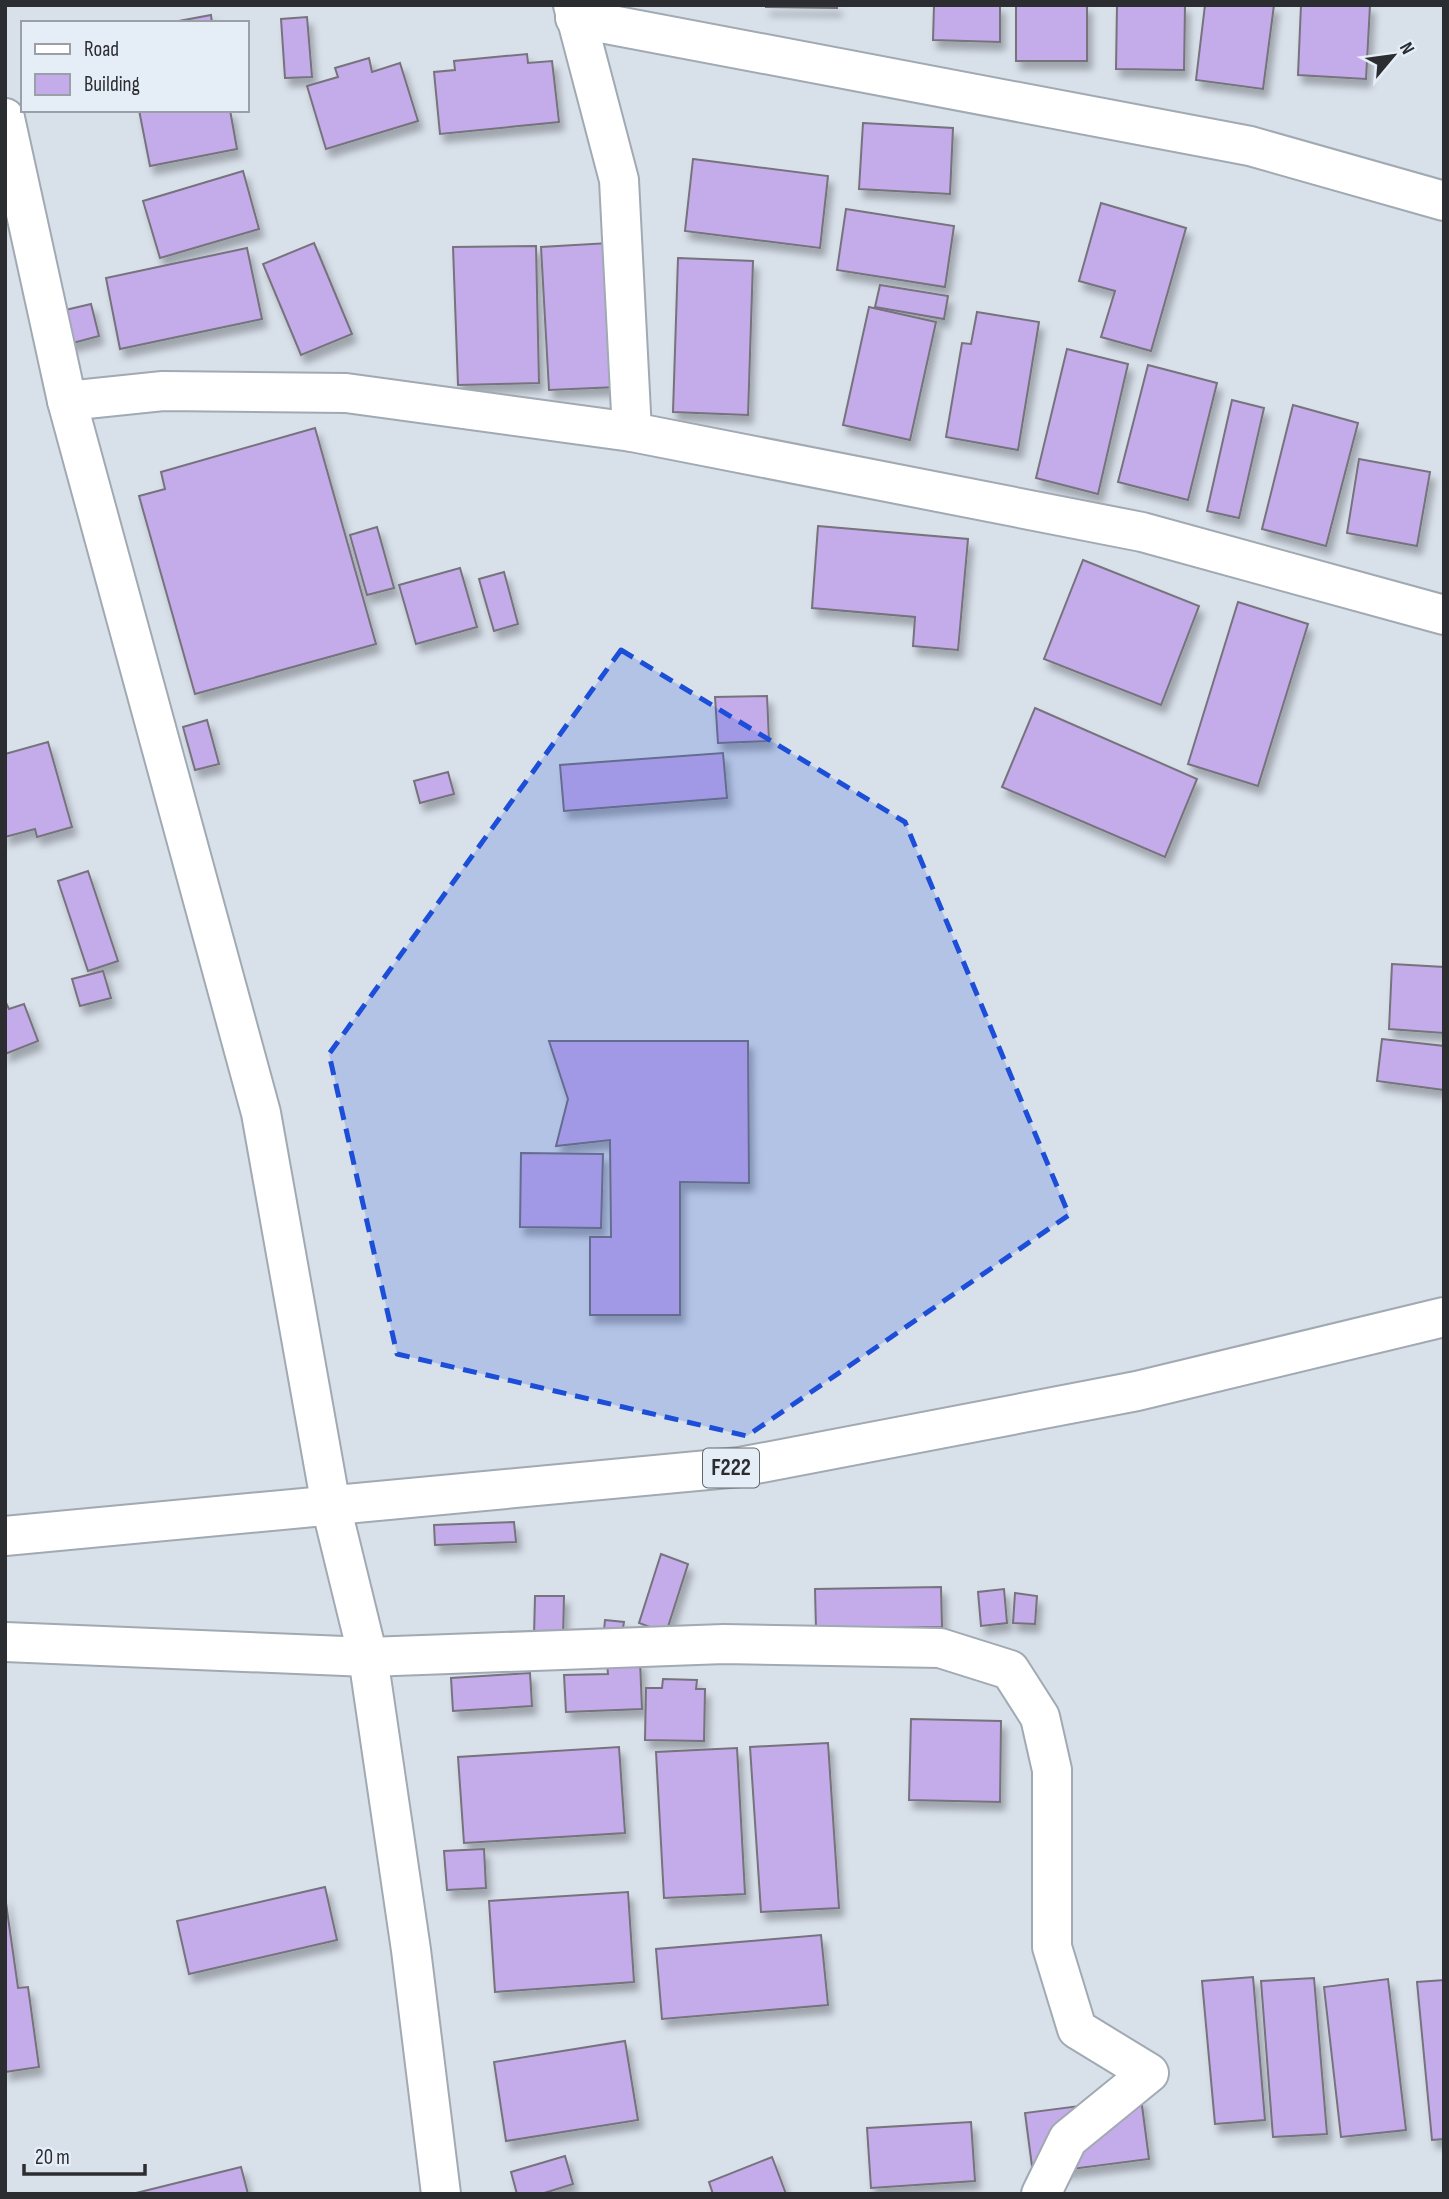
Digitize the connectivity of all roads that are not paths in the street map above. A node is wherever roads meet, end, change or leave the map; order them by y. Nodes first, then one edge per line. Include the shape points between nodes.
1 (574, 11) edge
2 (5, 118) edge
3 (1444, 201) edge
4 (67, 401) junction
5 (632, 432) junction
6 (1444, 615) edge
7 (1444, 1317) edge
8 (331, 1506) junction
9 (5, 1536) edge
10 (5, 1642) edge
11 (368, 1657) junction
12 (441, 2194) edge
13 (1041, 2194) edge

1 - 3 street via 1250,146
1 - 5 street via 619,180
2 - 4 street
4 - 5 street via 163,391 346,393
4 - 8 street via 261,1113
5 - 6 street via 1142,532
7 - 8 street, F222 via 1137,1391 740,1467
8 - 9 street, F222
8 - 11 street
10 - 11 street
11 - 12 street
11 - 13 street via 724,1644 927,1647 1010,1670 1040,1717 1052,1770 1052,1947 1077,2029 1149,2073 1068,2138

